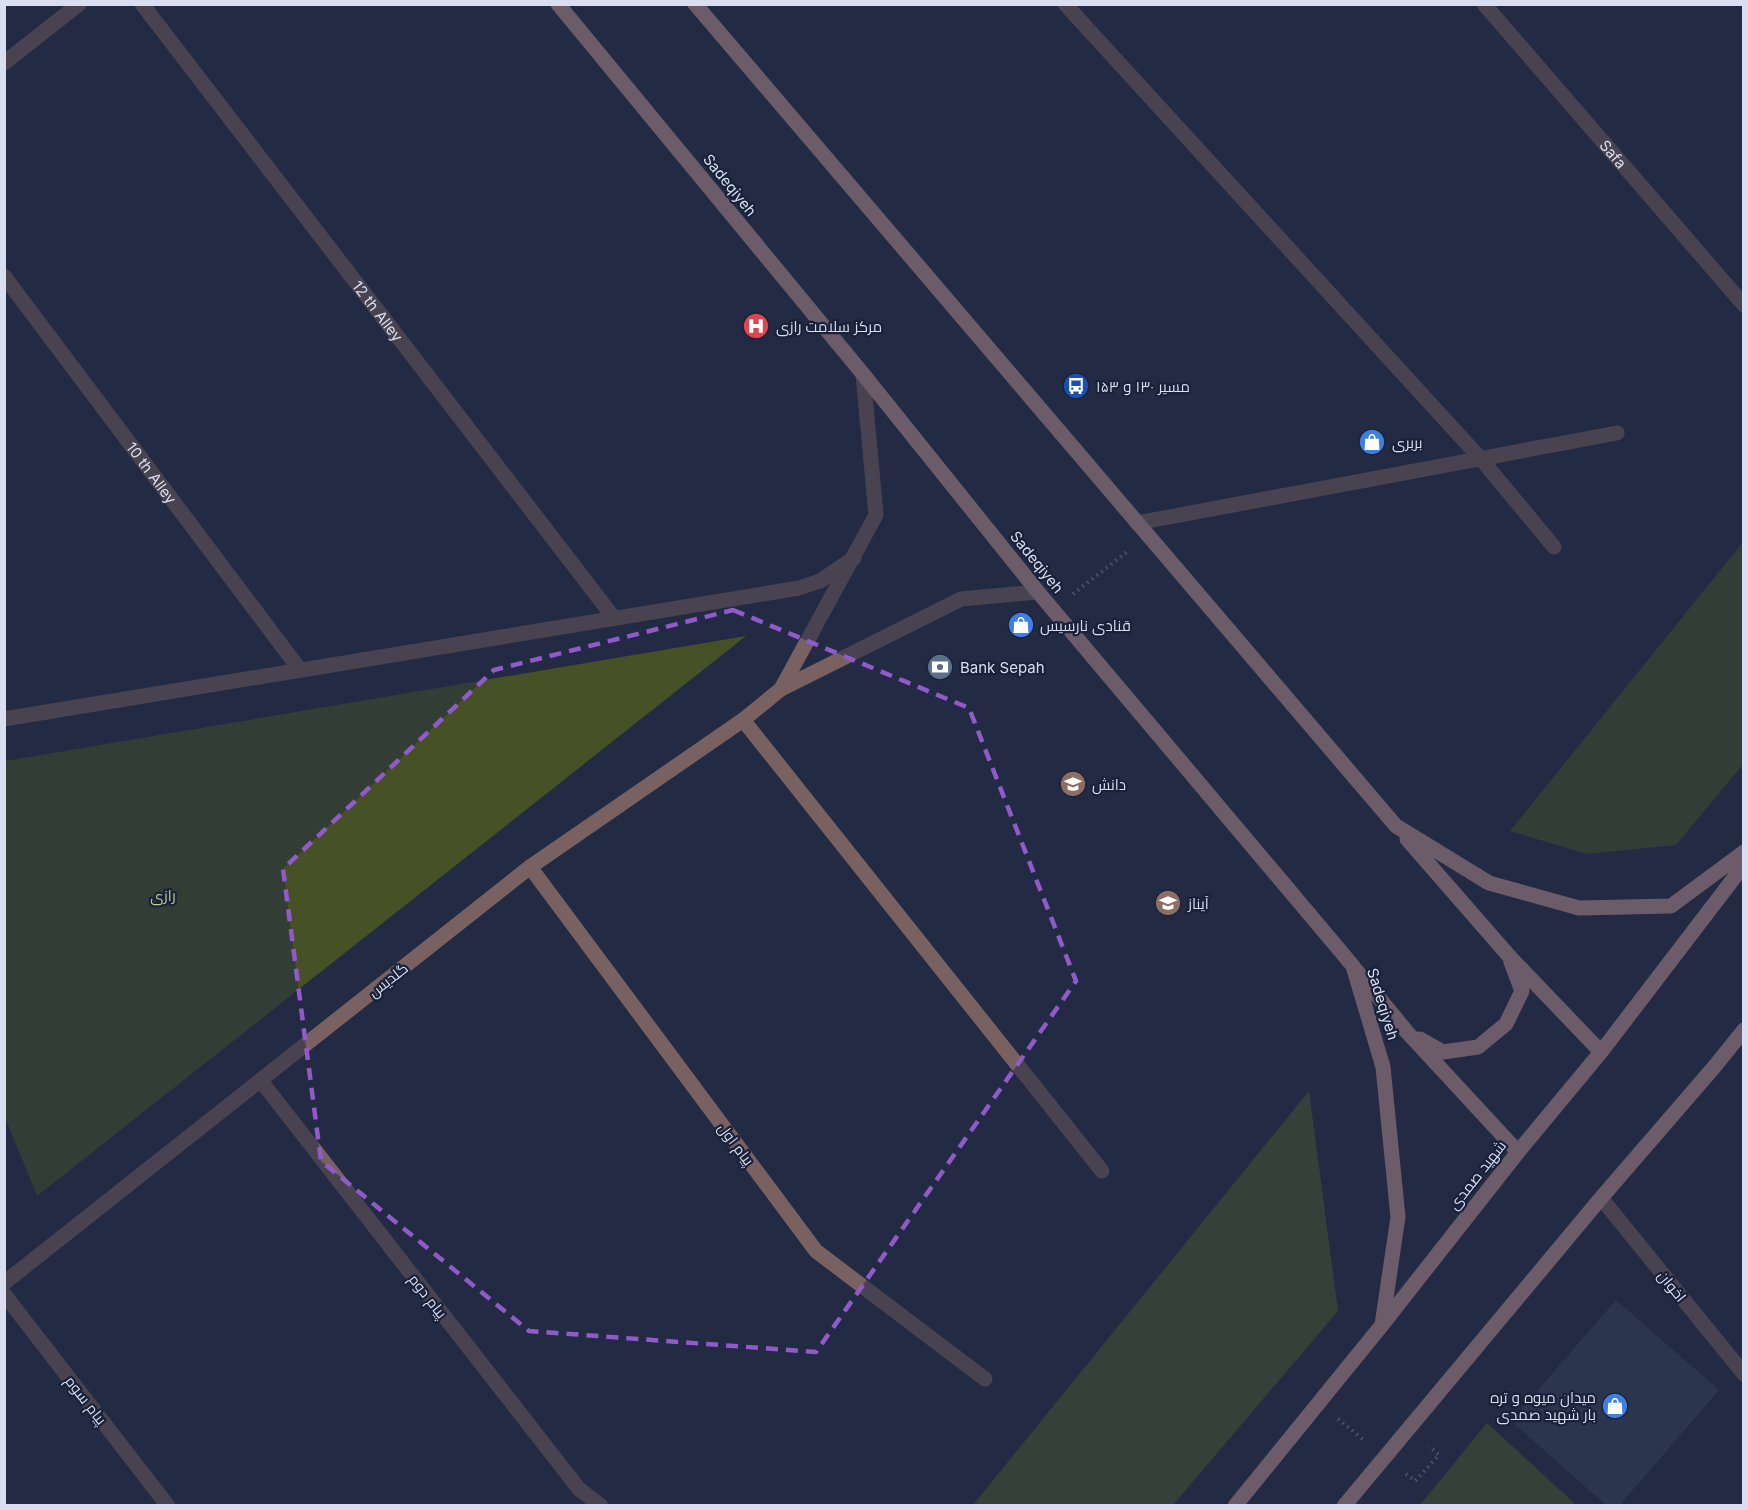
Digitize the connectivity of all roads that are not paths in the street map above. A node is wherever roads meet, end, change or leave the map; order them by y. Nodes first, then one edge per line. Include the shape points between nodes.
1 (79, 4) edge
2 (142, 4) edge
3 (558, 4) edge
4 (695, 4) edge
5 (1065, 4) edge
6 (1484, 4) edge
7 (4, 63) edge
8 (4, 276) edge
9 (1743, 304) edge
10 (863, 374) junction
11 (1617, 433) dead end
12 (1481, 459) junction
13 (1142, 529) junction
14 (1554, 547) dead end
15 (854, 558) junction
16 (1038, 592) junction
17 (614, 618) junction
18 (300, 670) junction
19 (781, 689) junction
20 (4, 719) edge
21 (743, 720) junction
22 (1396, 826) junction
23 (1743, 852) edge
24 (1743, 865) edge
25 (530, 867) junction
26 (1509, 956) junction
27 (1353, 966) junction
28 (1743, 1030) edge
29 (1407, 1032) junction
30 (1601, 1052) junction
31 (261, 1081) junction
32 (1518, 1152) junction
33 (1102, 1171) dead end
34 (1601, 1198) junction
35 (4, 1283) edge
36 (4, 1294) edge
37 (1382, 1325) junction
38 (1743, 1374) edge
39 (985, 1379) dead end
40 (168, 1506) edge
41 (601, 1506) edge
42 (1235, 1506) edge
43 (1344, 1506) edge

1 - 7 street
2 - 17 street, 12 th Alley
3 - 10 main road, Sadeqiyeh
4 - 13 main road
5 - 12 street
6 - 9 street, Safa
8 - 18 street, 10 th Alley
10 - 15 street via 876,515
10 - 16 main road, Sadeqiyeh
11 - 12 street
12 - 13 street
12 - 14 street
13 - 22 main road
15 - 17 street via 820,581 799,588
15 - 19 street
16 - 19 street via 961,600
16 - 27 main road, Sadeqiyeh
17 - 18 street
18 - 20 street
19 - 21 street, گلدیس
21 - 25 street, گلدیس
21 - 33 street
22 - 23 main road via 1489,883 1580,908 1671,906
22 - 26 main road
24 - 30 main road, شهید صمدی
25 - 31 street, گلدیس
25 - 39 street, پیام اول via 816,1251
26 - 29 main road via 1522,990 1506,1024 1478,1047 1443,1052
26 - 30 main road
27 - 29 main road
27 - 37 main road, Sadeqiyeh via 1383,1067 1398,1217
28 - 34 main road
29 - 32 main road
30 - 32 main road, شهید صمدی
31 - 35 street, گلدیس
31 - 41 street, پیام دوم via 579,1489
32 - 37 main road, شهید صمدی
34 - 38 street, اخوان
34 - 43 main road
36 - 40 street, پیام سوم
37 - 42 main road, شهید صمدی

